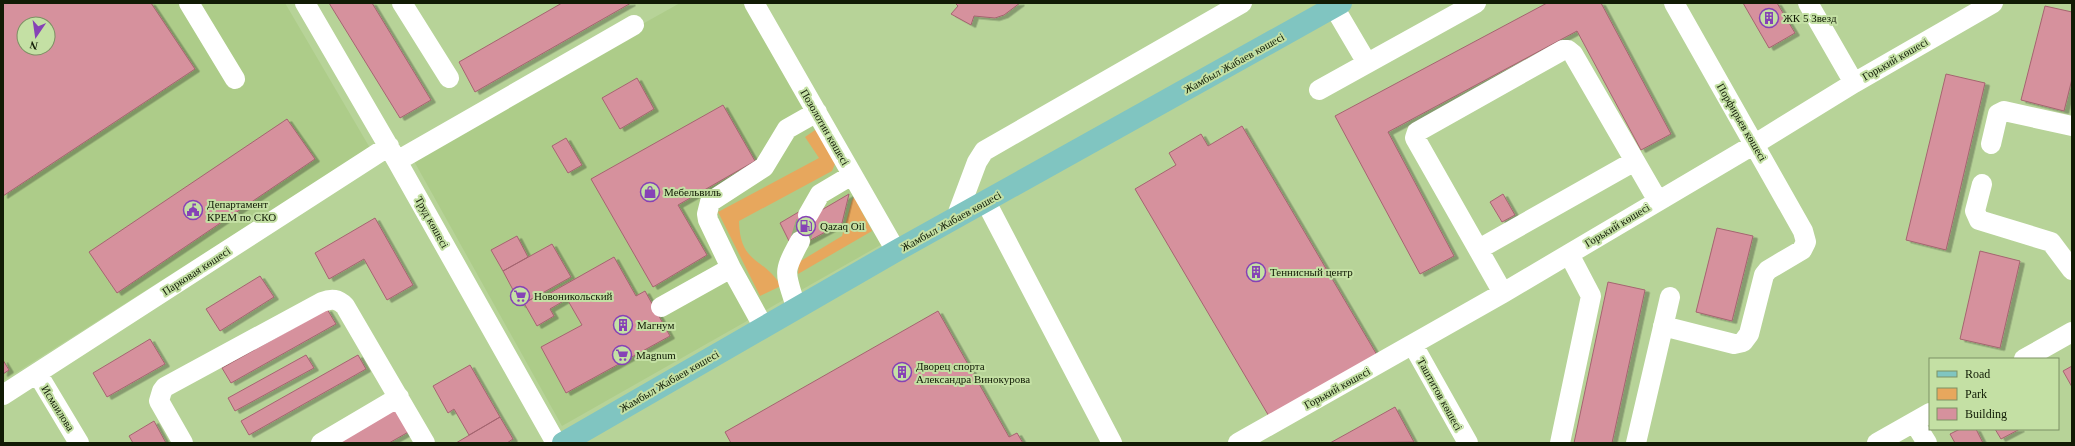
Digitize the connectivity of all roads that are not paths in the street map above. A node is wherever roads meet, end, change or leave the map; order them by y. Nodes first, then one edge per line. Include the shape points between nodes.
1 (189, 3) edge
2 (305, 3) edge
3 (402, 3) edge
4 (754, 3) edge
5 (1242, 3) edge
6 (1476, 3) edge
7 (1674, 3) edge
8 (1808, 3) edge
9 (1993, 3) edge
10 (1338, 5) edge
11 (634, 25) dead end
12 (1367, 63) junction
13 (449, 78) dead end
14 (235, 79) dead end
15 (1854, 83) junction
16 (1319, 90) dead end
17 (817, 112) junction
18 (2072, 126) edge
19 (1755, 144) junction
20 (1991, 144) dead end
21 (393, 154) junction
22 (1633, 162) junction
23 (852, 175) junction
24 (1982, 184) dead end
25 (1658, 201) junction
26 (986, 202) junction
27 (808, 215) tunnel mouth
28 (956, 218) junction
29 (800, 241) tunnel mouth
30 (1479, 249) junction
31 (896, 251) junction
32 (1569, 254) junction
33 (731, 268) junction
34 (2072, 270) edge
35 (1503, 293) junction
36 (1670, 297) dead end
37 (661, 307) dead end
38 (796, 307) junction
39 (763, 326) junction
40 (1663, 326) junction
41 (2072, 332) edge
42 (1413, 345) junction
43 (2026, 358) edge
44 (36, 373) junction
45 (3, 395) edge
46 (399, 397) junction
47 (1922, 417) edge
48 (79, 443) edge
49 (183, 443) edge
50 (321, 443) edge
51 (425, 443) edge
52 (556, 443) edge
53 (563, 443) edge
54 (1112, 443) edge
55 (1238, 443) edge
56 (1468, 443) edge
57 (1560, 443) edge
58 (1636, 443) edge
59 (1878, 443) edge
60 (1927, 443) edge

1 - 14 street
2 - 21 street, Труд көшесі
3 - 13 street
4 - 17 street, Позолотин көшесі
5 - 28 street via 984,151 977,162
6 - 12 street
7 - 19 street, Порфирьев көшесі
8 - 15 street
9 - 15 street, Горький көшесі
10 - 12 street
10 - 26 main road, Жамбыл Жабаев көшесі
11 - 21 street, Парковая көшесі
12 - 16 street
15 - 19 street, Горький көшесі
17 - 23 street, Позолотин көшесі
17 - 33 street via 787,129 764,167 710,202 708,220
18 - 20 street via 2004,111 1998,114
19 - 25 street, Горький көшесі
19 - 40 street, Порфирьев көшесі via 1803,231 1806,242 1802,250 1764,274 1749,334 1743,342 1734,344
21 - 44 street, Парковая көшесі
21 - 52 street, Труд көшесі
22 - 25 street
22 - 30 street
22 - 30 street via 1573,54 1568,50 1563,50 1416,132 1415,138
23 - 27 street via 820,194
23 - 31 street, Позолотин көшесі
24 - 34 street via 1975,211 1979,220 2051,242
25 - 32 street, Горький көшесі
26 - 28 main road, Жамбыл Жабаев көшесі
26 - 54 street
28 - 31 main road, Жамбыл Жабаев көшесі
29 - 38 street via 790,257 786,271
30 - 35 street
31 - 38 main road, Жамбыл Жабаев көшесі
32 - 35 street, Горький көшесі
32 - 57 street via 1591,296
33 - 37 street
33 - 39 street
35 - 42 street, Горький көшесі
36 - 40 street
38 - 39 main road, Жамбыл Жабаев көшесі
39 - 53 main road, Жамбыл Жабаев көшесі
40 - 58 street
41 - 43 street
42 - 55 street, Горький көшесі
42 - 56 street, Таштитов көшесі
44 - 45 street, Парковая көшесі
44 - 48 street, Исмаилова
46 - 49 street via 345,306 341,302 328,300 165,387 159,401
46 - 50 street
46 - 51 street
47 - 59 street
47 - 60 street

